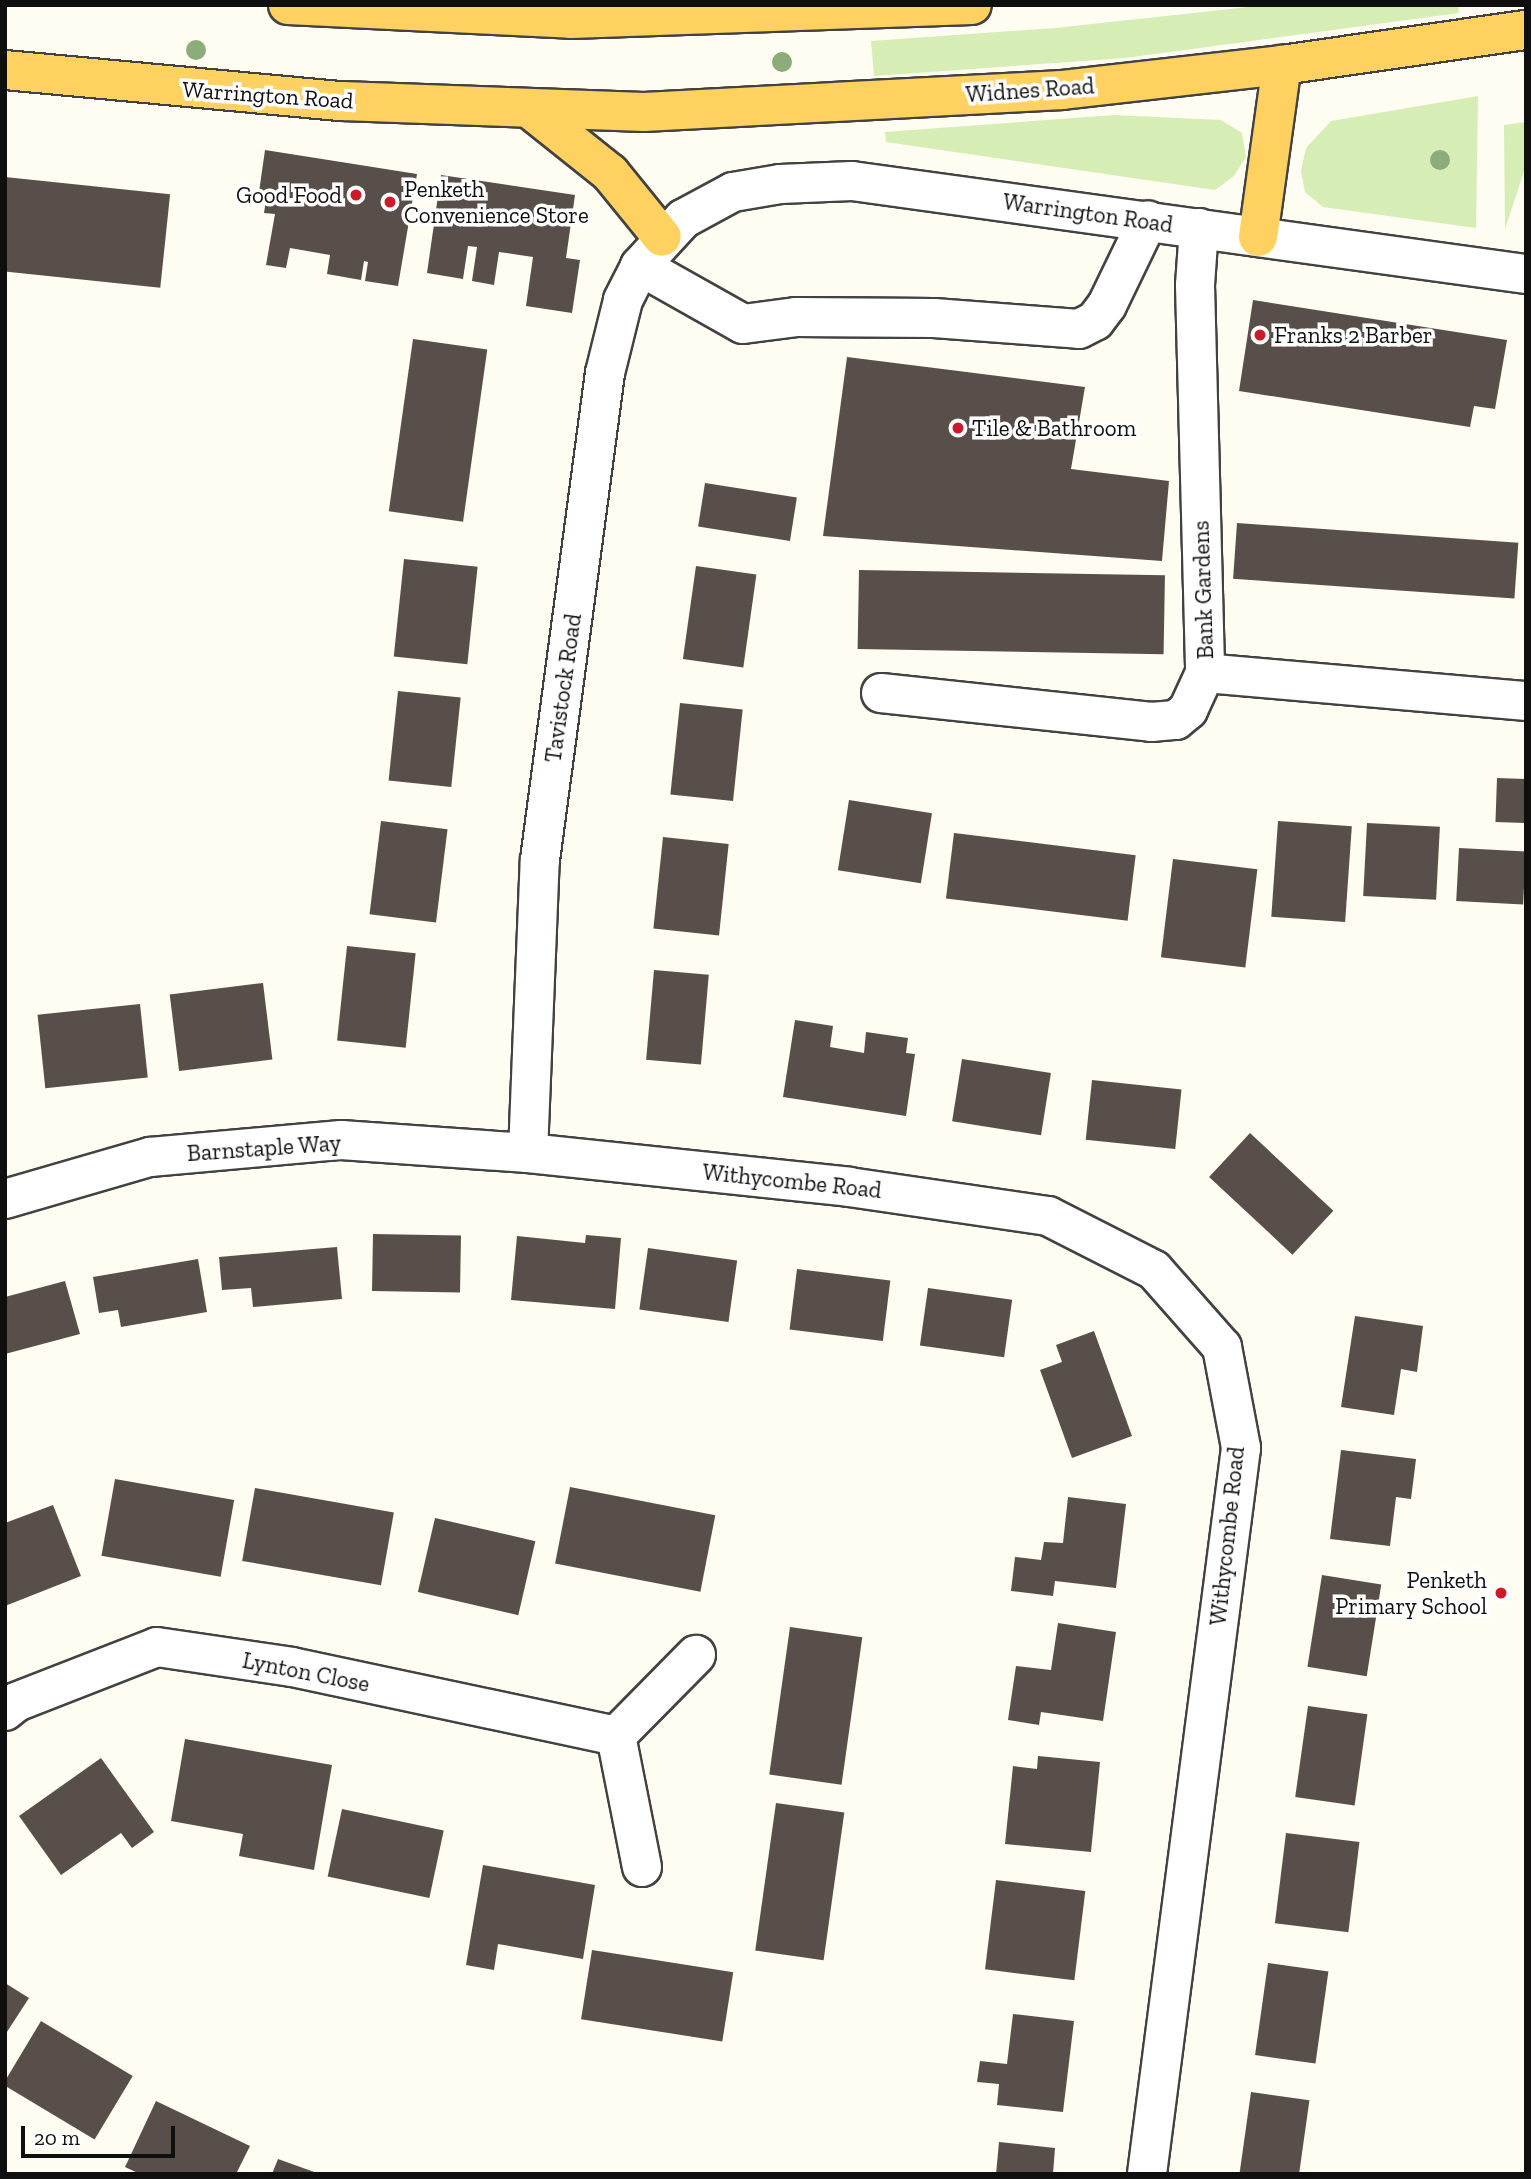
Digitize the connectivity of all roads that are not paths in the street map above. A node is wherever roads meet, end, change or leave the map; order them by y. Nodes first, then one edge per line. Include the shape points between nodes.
1 (288, 5) edge
2 (956, 6) edge
3 (741, 11) edge
4 (1526, 30) edge
5 (1283, 65) junction
6 (5, 70) edge
7 (531, 110) junction
8 (1148, 220) junction
9 (1199, 228) junction
10 (1258, 237) junction
11 (651, 252) junction
12 (1526, 274) edge
13 (1205, 673) junction
14 (881, 693) dead end
15 (1526, 702) edge
16 (528, 1153) junction
17 (5, 1199) edge
18 (696, 1655) dead end
19 (5, 1711) edge
20 (616, 1736) junction
21 (642, 1867) dead end
22 (1147, 2174) edge

1 - 3 main road via 571,19
2 - 3 main road
4 - 5 main road, Widnes Road
5 - 7 main road, Widnes Road via 1034,91 644,111
5 - 10 main road
6 - 7 main road, Warrington Road via 342,101
7 - 11 main road via 610,173
8 - 9 street, Warrington Road
8 - 11 street, Warrington Road via 852,181 780,184 733,192 693,213
8 - 11 street via 1107,305 1095,321 1079,329 934,318 796,317 743,324
9 - 10 street, Warrington Road
9 - 13 street, Bank Gardens via 1195,285
10 - 12 street, Warrington Road
11 - 16 street, Tavistock Road via 623,300 604,373 540,860
13 - 14 street via 1188,710 1176,720 1151,722
13 - 15 street, Bank Gardens
16 - 17 street, Barnstaple Way via 341,1140 150,1157
16 - 22 street, Withycombe Road via 849,1186 1048,1216 1154,1269 1222,1347 1241,1448
18 - 20 street
19 - 20 street, Lynton Close via 16,1702 157,1647 292,1667
20 - 21 street

